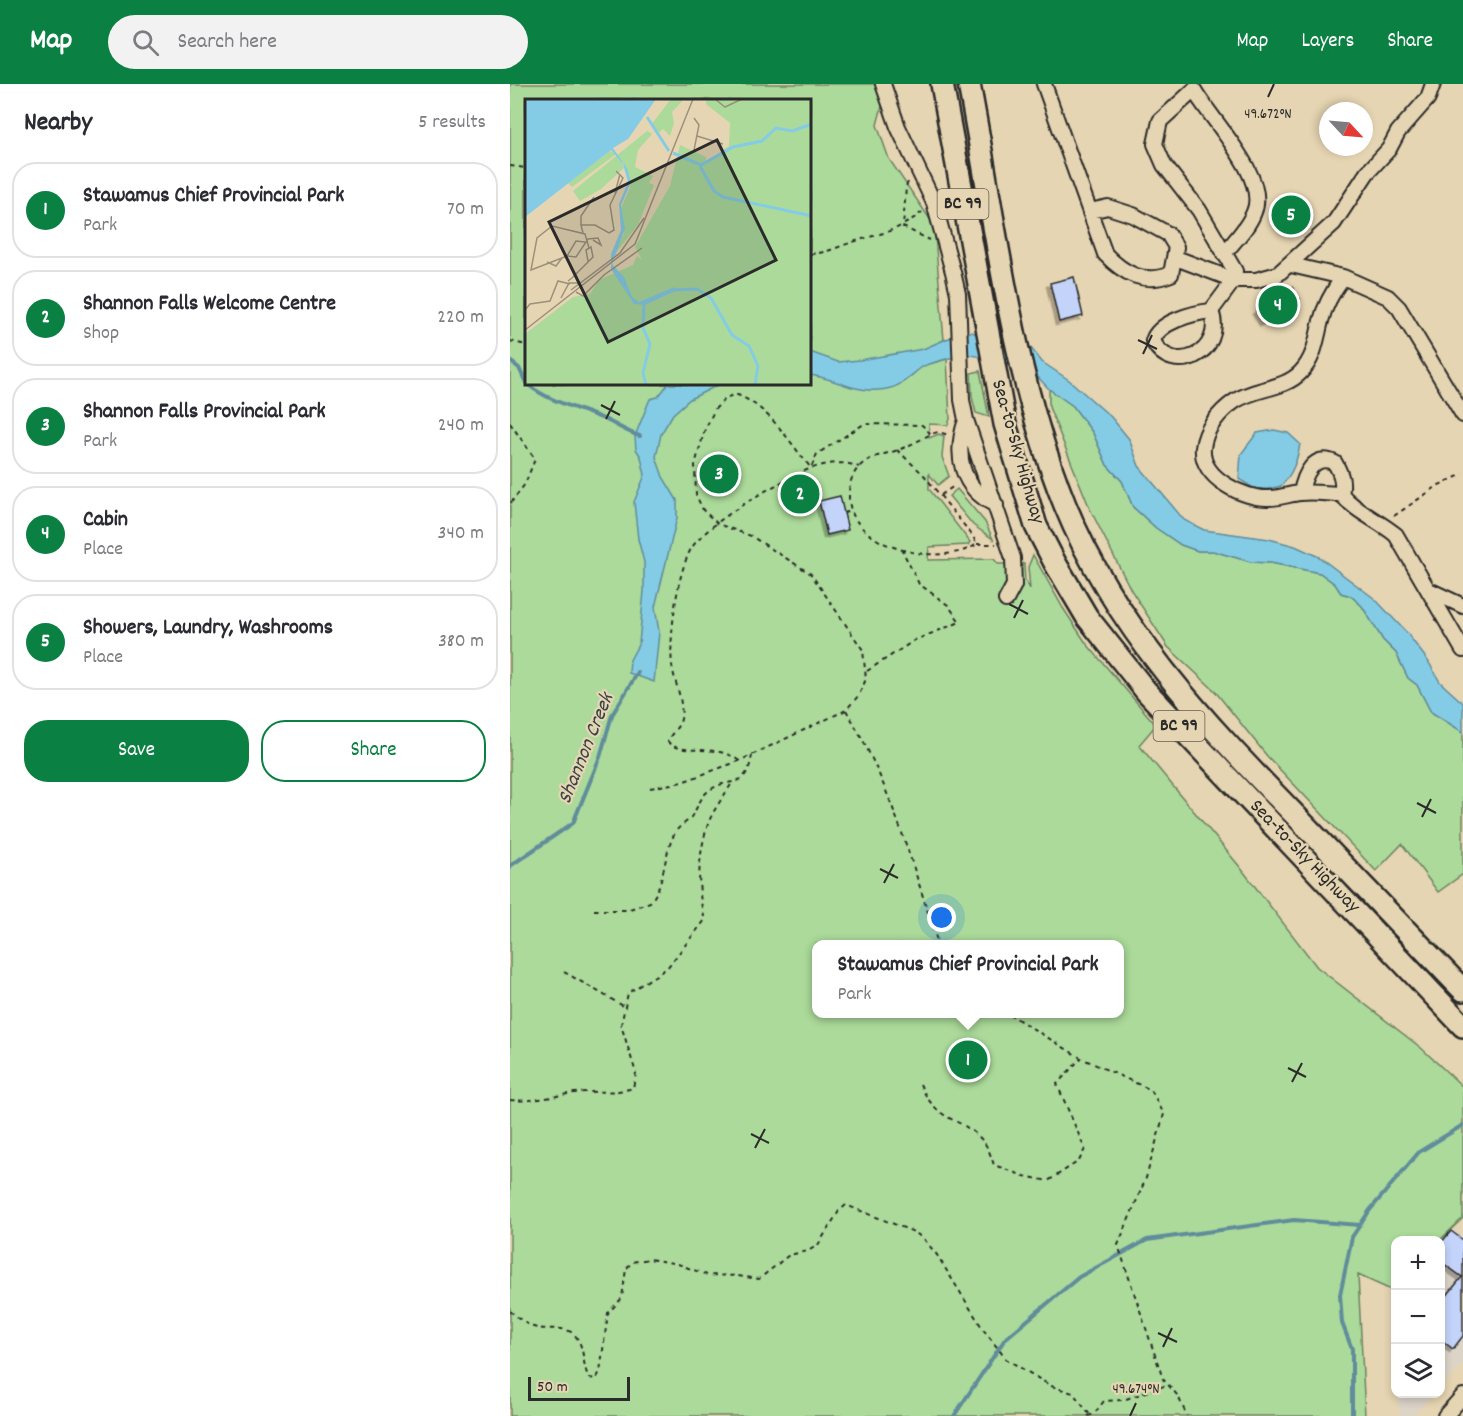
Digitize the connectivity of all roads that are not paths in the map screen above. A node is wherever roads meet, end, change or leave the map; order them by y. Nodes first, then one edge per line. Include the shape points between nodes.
1 (883, 84) edge
2 (942, 84) edge
3 (969, 84) edge
4 (982, 84) edge
5 (1044, 84) edge
6 (1432, 84) edge
7 (1194, 87) edge
8 (983, 160) junction
9 (1090, 211) junction
10 (1224, 254) junction
11 (1176, 258) junction
12 (1291, 265) junction
13 (1342, 277) junction
14 (1234, 280) junction
15 (1210, 311) junction
16 (1463, 415) edge
17 (966, 420) junction
18 (1301, 493) junction
19 (1341, 494) junction
20 (996, 505) junction
21 (1431, 591) junction
22 (1006, 600) dead end
23 (1463, 606) edge
24 (1463, 650) edge
25 (1463, 990) edge
26 (1463, 1026) edge
27 (1463, 1396) edge
28 (1446, 1416) edge

1 - 17 street via 898,127 934,203 945,239 958,294
2 - 26 highway, Sea-to-Sky Highway / BC 99 via 1005,424 1036,526 1087,617 1146,691
3 - 8 highway, Sea-to-Sky Highway / BC 99
4 - 8 highway
5 - 9 street
6 - 12 street via 1428,98 1367,173 1334,224
7 - 10 street via 1245,165 1257,196 1254,214
7 - 10 street via 1160,121 1155,144 1164,165 1198,210
8 - 25 highway, Sea-to-Sky Highway / BC 99 via 1016,338 1043,443 1065,506 1107,591 1178,690 1223,741
9 - 11 street via 1108,207 1168,234 1176,247
9 - 11 street via 1105,254 1121,271 1142,279 1159,279 1171,274
10 - 14 street via 1235,271
11 - 14 street
12 - 13 street
12 - 14 street via 1267,277
13 - 16 street via 1388,297 1399,309
13 - 18 street via 1329,297 1317,345 1301,372 1284,383 1236,400 1221,413 1204,439 1205,464 1220,480 1268,498
14 - 15 street
15 - 15 street via 1215,322 1214,337 1207,348 1182,359 1156,348 1152,341 1161,328 1197,312
17 - 20 street
17 - 20 street via 959,439 967,481 986,501
18 - 19 street
18 - 19 street via 1310,469 1322,459 1335,463 1340,472
19 - 21 street via 1396,535
20 - 22 street via 1013,558 1014,585
21 - 23 street
21 - 24 street
27 - 28 street

